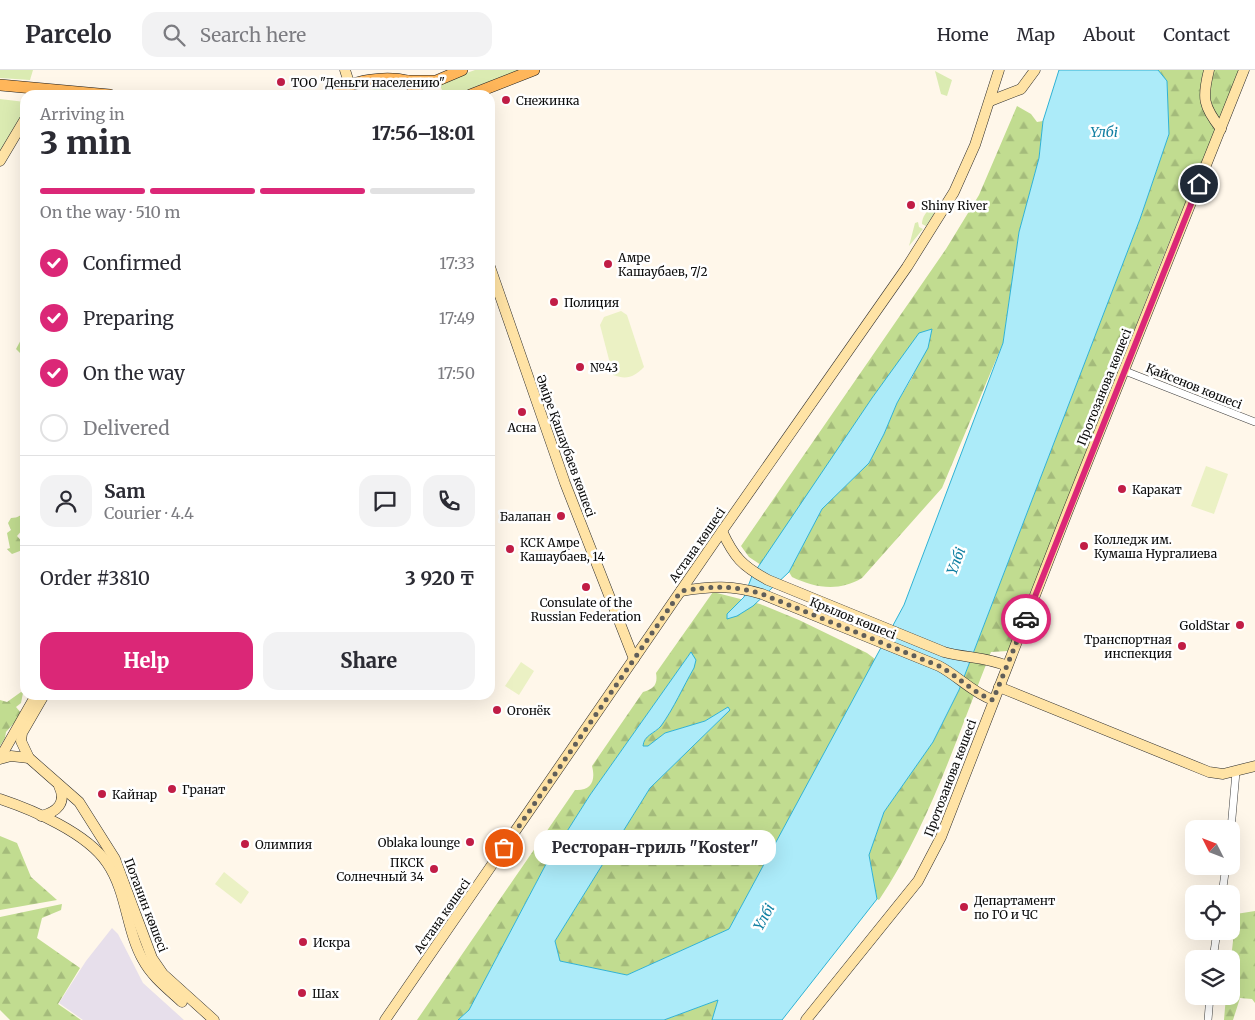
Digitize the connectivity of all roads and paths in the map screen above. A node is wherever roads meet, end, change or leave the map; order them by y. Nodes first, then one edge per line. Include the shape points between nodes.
1 (345, 70) edge
2 (462, 70) edge
3 (534, 70) edge
4 (999, 70) edge
5 (1035, 70) edge
6 (1209, 70) edge
7 (1244, 70) edge
8 (408, 81) junction
9 (0, 85) edge
10 (350, 86) junction
11 (24, 90) edge
12 (342, 90) edge
13 (415, 90) edge
14 (483, 90) edge
15 (0, 92) edge
16 (20, 92) edge
17 (990, 101) junction
18 (20, 127) edge
19 (1221, 129) junction
20 (0, 161) edge
21 (495, 281) edge
22 (1125, 371) junction
23 (1255, 422) edge
24 (722, 531) junction
25 (681, 591) junction
26 (634, 659) junction
27 (1007, 666) junction
28 (999, 687) junction
29 (33, 700) edge
30 (41, 700) edge
31 (993, 700) junction
32 (29, 758) junction
33 (0, 759) edge
34 (1255, 766) edge
35 (1236, 772) junction
36 (58, 784) junction
37 (0, 798) edge
38 (41, 816) junction
39 (1232, 820) edge
40 (114, 866) junction
41 (1209, 1005) edge
42 (204, 1020) edge
43 (214, 1020) edge
44 (385, 1020) edge
45 (806, 1020) edge
46 (1208, 1020) edge

1 - 10 main road
2 - 8 main road via 436,81
3 - 14 main road
4 - 17 main road, Астана көшесі
5 - 17 main road via 1021,89
6 - 19 main road via 1204,101
7 - 19 main road, Протозанова көшесі
8 - 10 main road via 378,78
8 - 13 main road
9 - 11 main road
10 - 12 main road
15 - 16 main road
17 - 24 main road, Астана көшесі via 975,146 947,204 905,270
18 - 20 main road
19 - 22 main road, Протозанова көшесі
21 - 26 main road, Әміре Қашаубаев көшесі via 565,483
22 - 23 street, Қайсенов көшесі
22 - 27 main road, Протозанова көшесі
24 - 25 main road, Астана көшесі
24 - 27 main road, Крылов көшесі via 733,554 753,572 776,584 944,652
25 - 26 main road, Астана көшесі
25 - 31 main road, Крылов көшесі via 713,586 762,594 956,675 976,692
26 - 44 main road, Астана көшесі
27 - 28 main road, Протозанова көшесі
28 - 31 main road, Протозанова көшесі
28 - 35 main road via 1209,772
29 - 33 main road
30 - 32 main road via 22,733 21,741
31 - 45 main road, Протозанова көшесі via 941,837 918,882
32 - 33 main road via 11,756
32 - 36 main road, Потанин көшесі
34 - 35 main road
35 - 39 street
36 - 38 main road via 63,793 59,807
36 - 40 main road, Потанин көшесі via 79,802
37 - 38 main road, Потанин көшесі
38 - 40 main road, Потанин көшесі via 86,841
40 - 42 main road, Потанин көшесі via 142,958 160,982
40 - 43 main road, Потанин көшесі via 152,958 163,974
41 - 46 street

